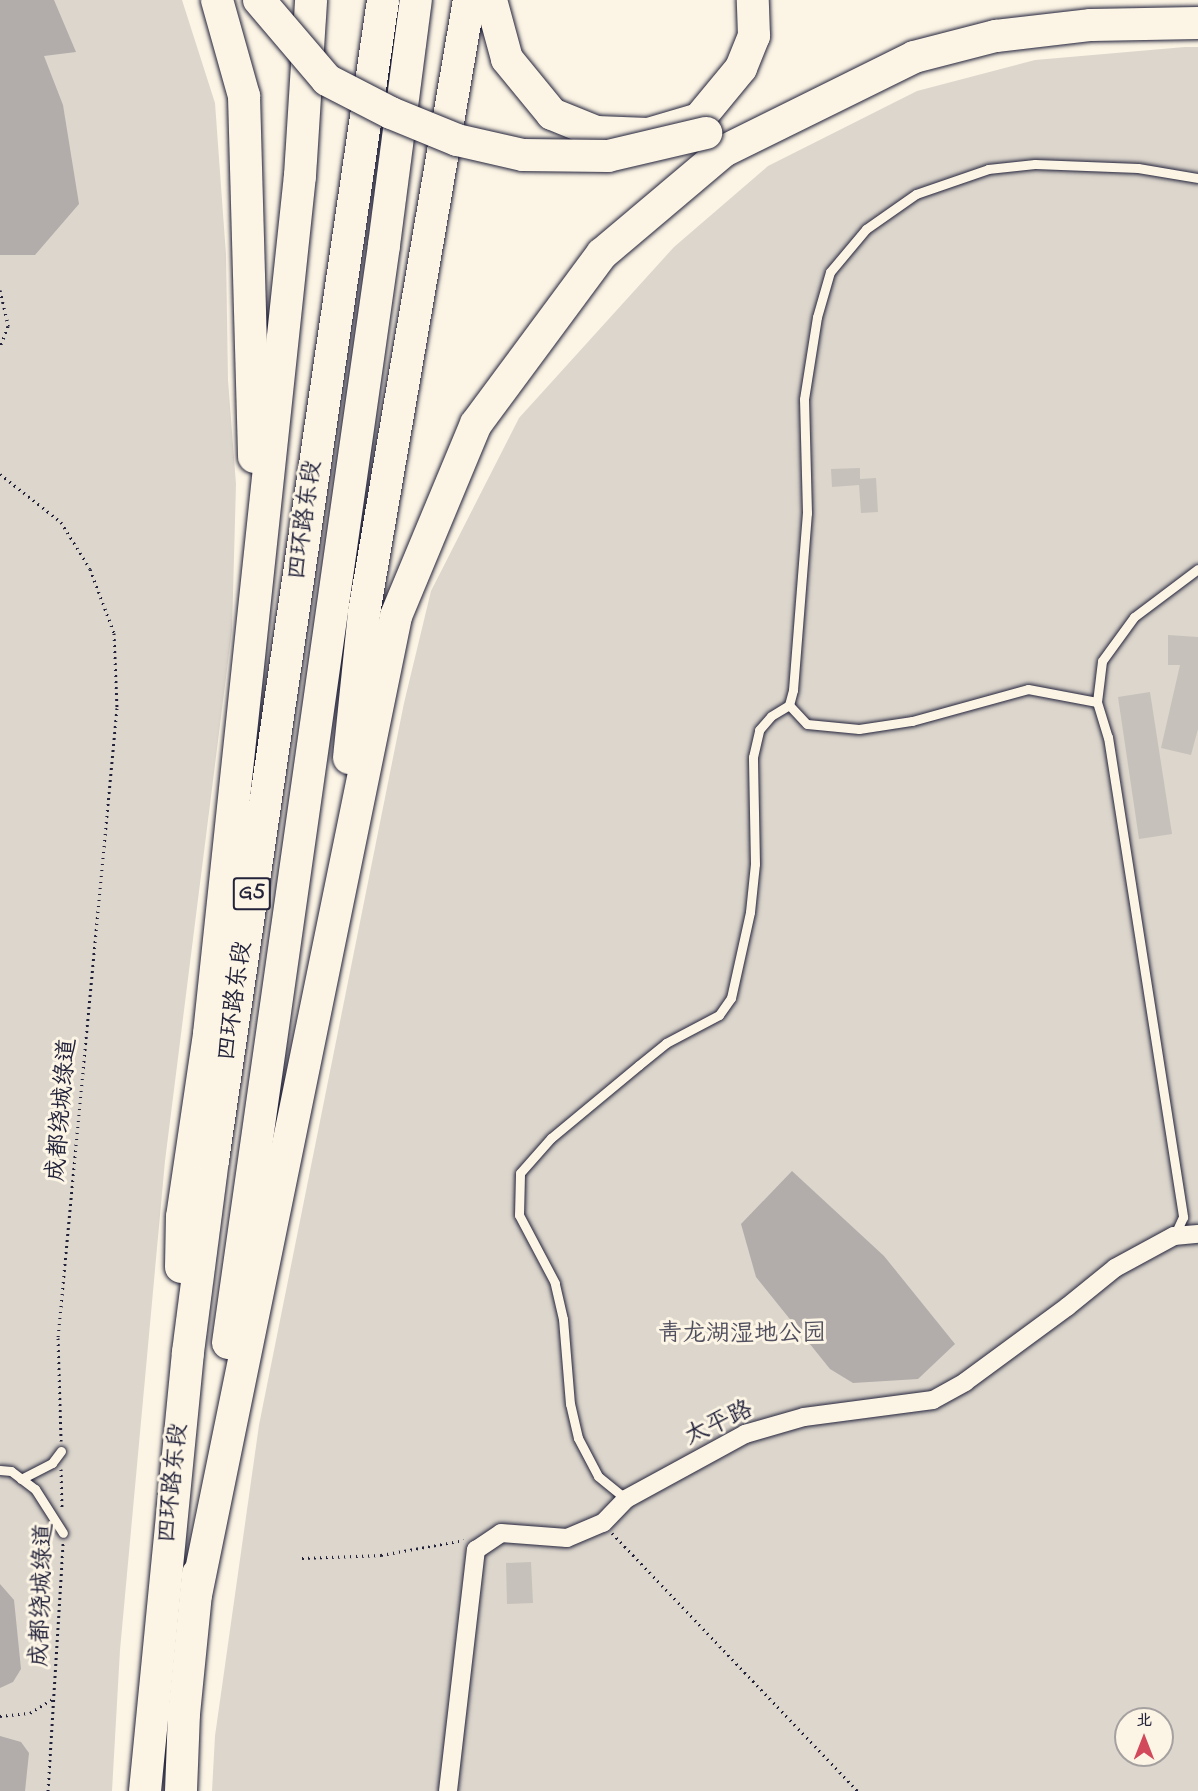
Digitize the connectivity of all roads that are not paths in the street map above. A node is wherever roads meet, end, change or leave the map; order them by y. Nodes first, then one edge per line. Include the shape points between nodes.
1 (217, 0) edge
2 (258, 0) edge
3 (311, 0) edge
4 (383, 0) edge
5 (416, 0) edge
6 (469, 0) edge
7 (491, 0) edge
8 (753, 0) edge
9 (1198, 23) edge
10 (914, 57) junction
11 (1198, 178) edge
12 (1198, 568) edge
13 (255, 605) junction
14 (1096, 702) junction
15 (789, 705) junction
16 (330, 941) junction
17 (1198, 1234) edge
18 (1174, 1236) junction
19 (61, 1451) road end
20 (177, 1453) junction
21 (0, 1470) edge
22 (21, 1479) junction
23 (626, 1499) junction
24 (63, 1533) road end
25 (196, 1595) junction
26 (145, 1791) edge
27 (182, 1791) edge
28 (448, 1791) edge

1 - 13 highway via 244,96
2 - 10 highway, bridge via 327,80 391,113 457,140 524,155 608,156 706,134
3 - 13 highway via 300,176
4 - 20 highway, 四环路东段 / G5 via 213,1160
5 - 25 highway, 四环路东段 / G5 via 381,269 249,1178
6 - 16 highway via 364,613
7 - 8 highway via 507,59 552,114 596,132 648,134 699,119 741,68 754,36
9 - 10 highway via 1079,26 996,36
10 - 16 highway via 724,151 602,254 476,424 396,616
11 - 15 lane via 1138,168 1035,164 988,169 916,194 866,229 830,272 817,317 804,399 807,513
12 - 14 lane via 1134,617 1102,661
13 - 20 highway via 209,1034 182,1217
14 - 15 lane via 1028,689 912,721 859,729 807,724
14 - 18 lane via 1108,737 1182,1217
15 - 23 lane via 771,716 759,730 753,757 755,864 750,912 731,998 719,1015 666,1043 639,1065 551,1138 520,1173 519,1215 555,1283 579,1438 598,1476
16 - 25 highway
17 - 18 street, 太平路
18 - 23 street, 太平路 via 1115,1268 965,1382 933,1400 804,1417 745,1434
19 - 22 lane via 52,1463
20 - 26 highway, 四环路东段 / G5
21 - 22 lane via 11,1471
22 - 24 lane via 35,1489
23 - 28 street, 太平路 via 603,1523 567,1538 501,1533 476,1550
25 - 27 highway, 四环路东段 / G5

